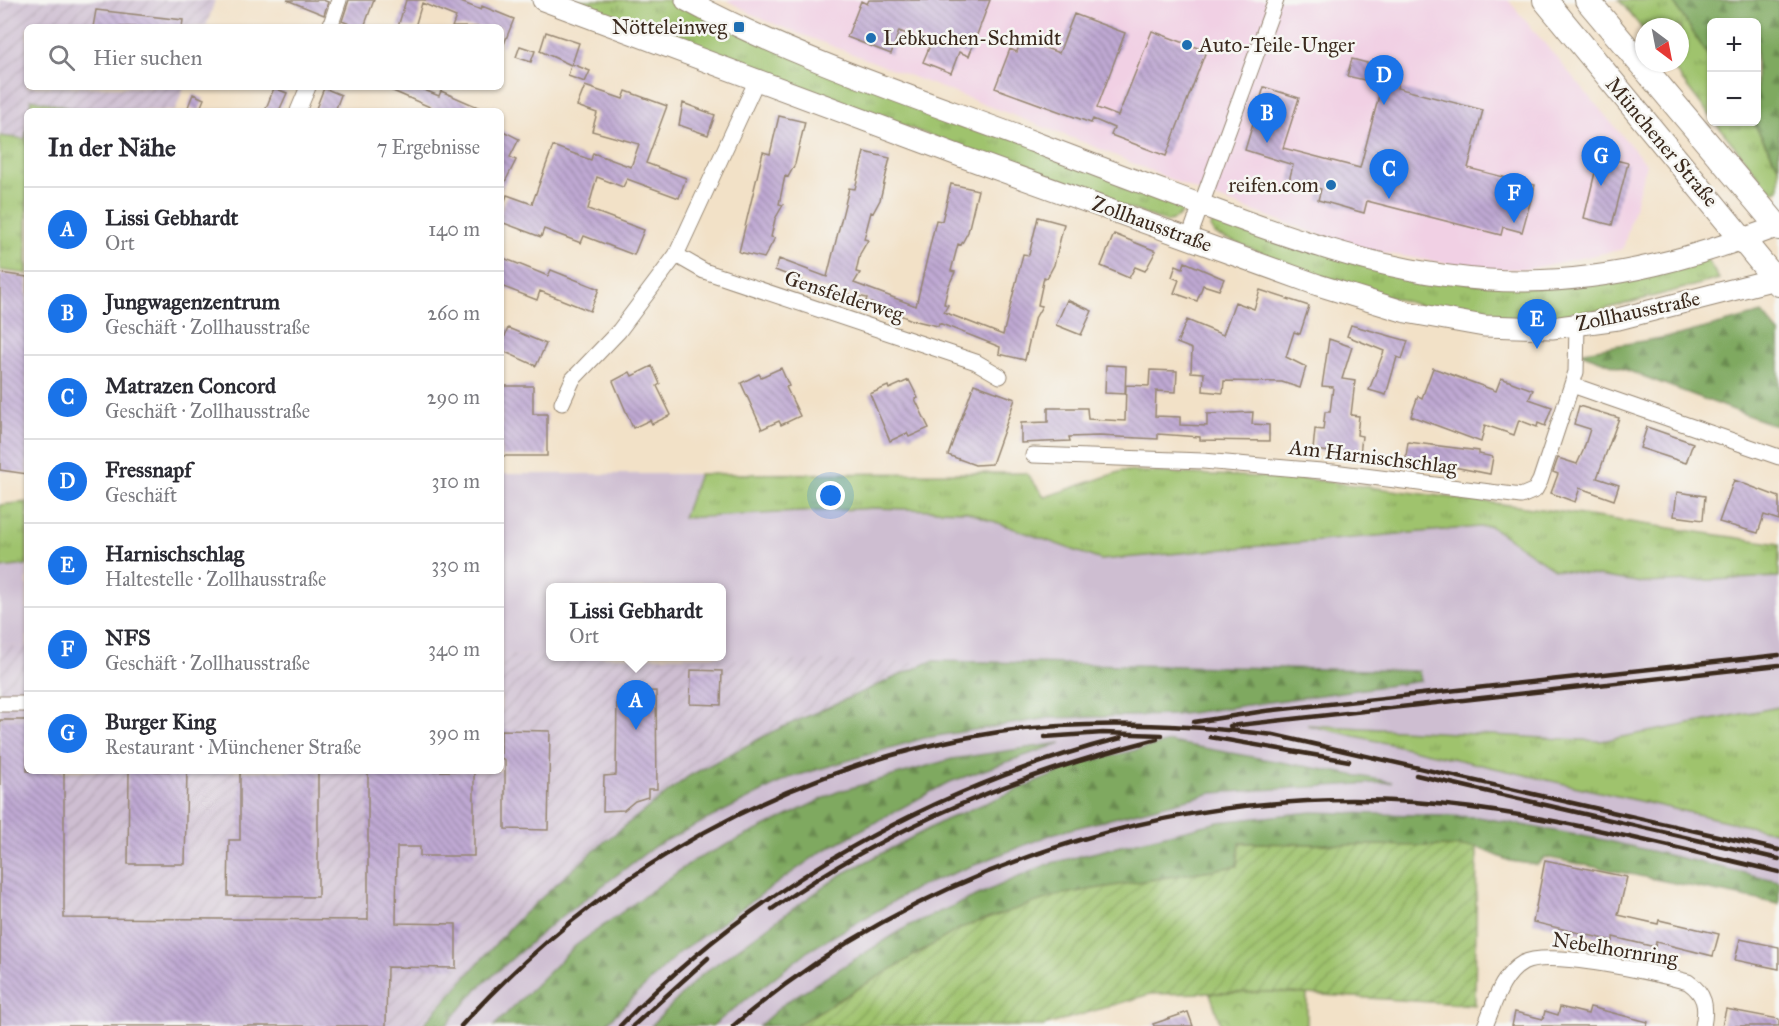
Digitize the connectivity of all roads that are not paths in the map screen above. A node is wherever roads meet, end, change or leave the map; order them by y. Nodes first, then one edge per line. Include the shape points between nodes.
1 (339, 0) edge
2 (543, 0) edge
3 (686, 0) edge
4 (1275, 0) edge
5 (1545, 0) edge
6 (1587, 0) edge
7 (331, 24) edge
8 (756, 82) junction
9 (307, 90) edge
10 (299, 108) edge
11 (1200, 205) junction
12 (1778, 227) edge
13 (1189, 238) junction
14 (1743, 239) junction
15 (675, 255) junction
16 (1778, 280) edge
17 (1577, 325) junction
18 (1000, 376) dead end
19 (1572, 385) junction
20 (562, 403) dead end
21 (1033, 455) dead end
22 (1779, 457) edge
23 (0, 704) edge
24 (24, 704) edge
25 (1485, 1026) edge
26 (1702, 1026) edge

1 - 7 street
2 - 8 main road, Zollhausstraße
3 - 11 main road, Zollhausstraße via 801,54
4 - 11 street
5 - 14 main road, Münchener Straße
6 - 12 main road, Münchener Straße
8 - 13 main road, Zollhausstraße
8 - 15 street
9 - 10 street
11 - 13 street
11 - 14 main road, Zollhausstraße via 1360,260 1485,280 1528,281 1628,270 1691,257
12 - 14 main road, Zollhausstraße
13 - 17 main road, Zollhausstraße via 1343,293 1412,313 1493,327
14 - 16 main road, Münchener Straße
15 - 18 street, Gensfelderweg via 704,271 976,362
15 - 20 street via 619,331 573,379
16 - 17 main road, Zollhausstraße via 1650,312
17 - 19 street, Am Harnischschlag via 1578,360
19 - 21 street, Am Harnischschlag via 1540,481 1535,490 1521,496 1226,463
19 - 22 street
23 - 24 street
25 - 26 street, Nebelhornring via 1508,976 1523,963 1548,958 1688,982 1702,994

